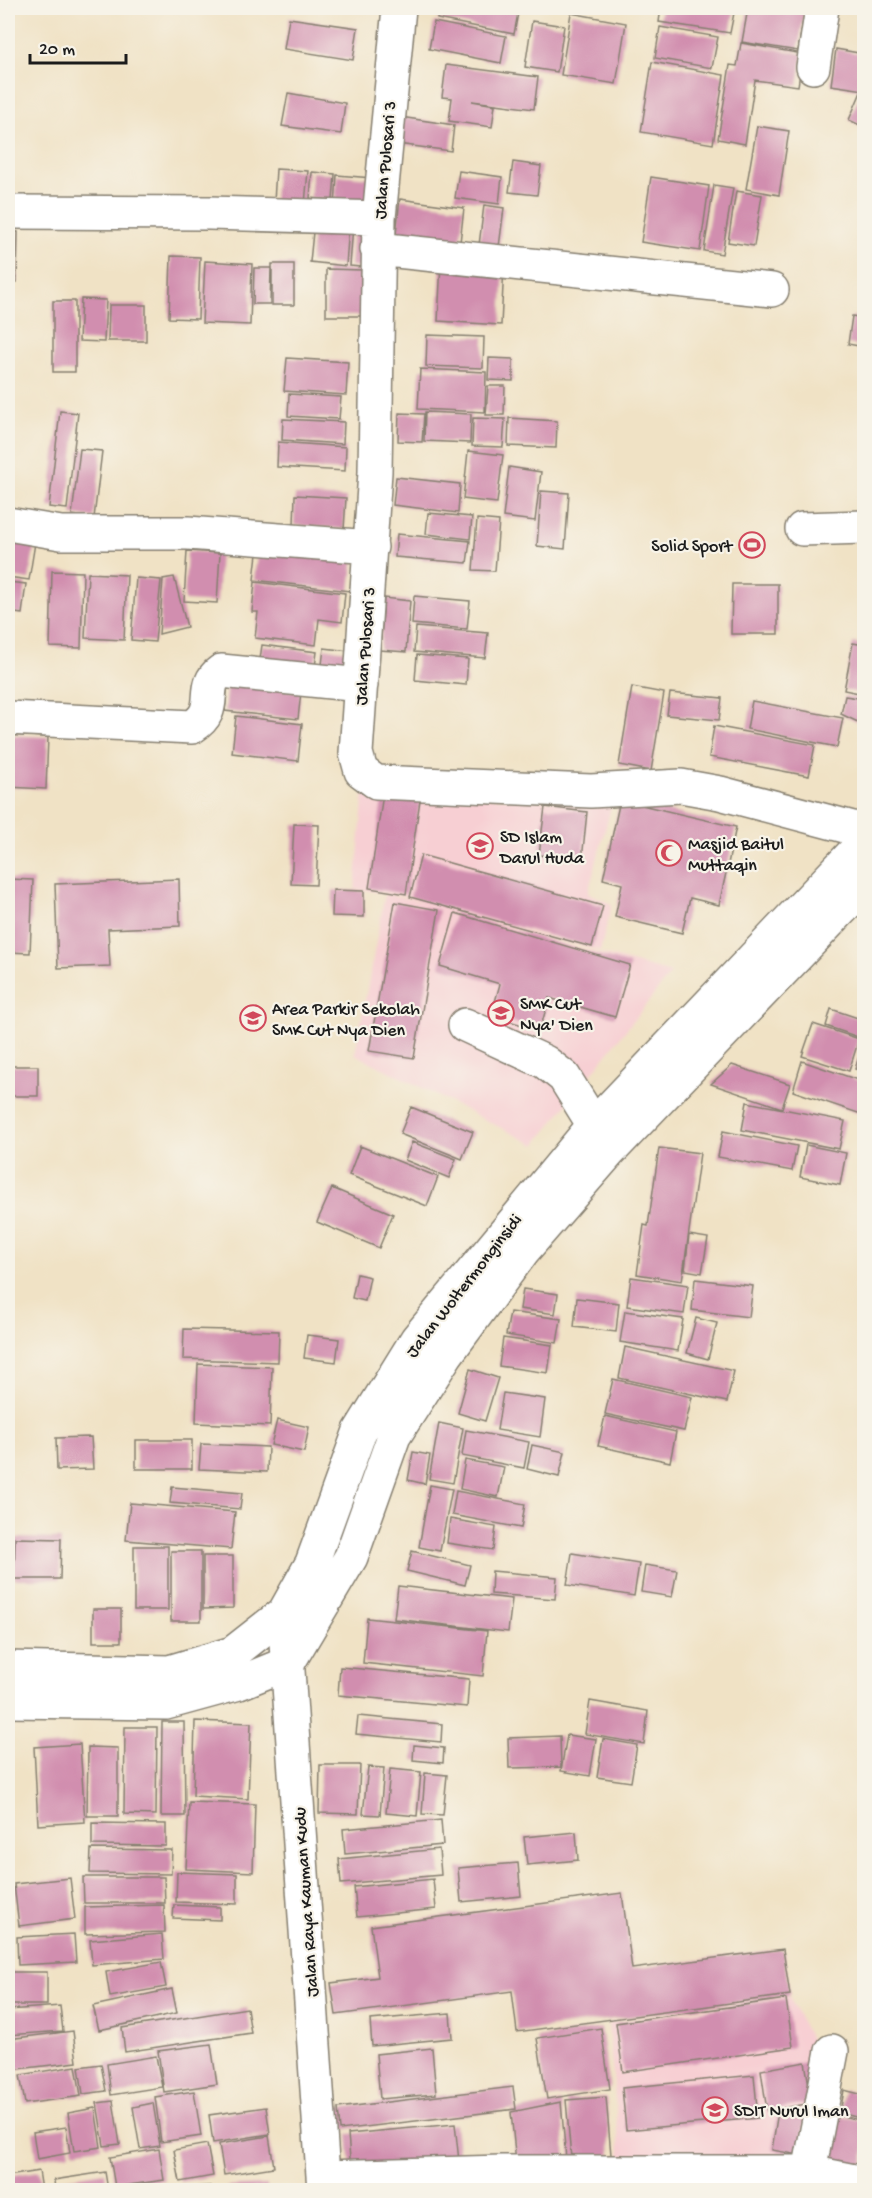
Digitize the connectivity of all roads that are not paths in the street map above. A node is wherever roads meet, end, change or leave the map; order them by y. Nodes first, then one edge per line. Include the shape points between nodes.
1 (399, 8) edge
2 (822, 8) edge
3 (813, 67) dead end
4 (8, 212) edge
5 (378, 233) junction
6 (772, 290) dead end
7 (8, 524) edge
8 (864, 527) edge
9 (802, 529) dead end
10 (371, 547) junction
11 (361, 685) junction
12 (8, 718) edge
13 (864, 831) edge
14 (864, 842) edge
15 (864, 886) edge
16 (465, 1024) dead end
17 (602, 1138) junction
18 (284, 1613) junction
19 (288, 1663) junction
20 (8, 1668) edge
21 (8, 1701) edge
22 (832, 2051) dead end
23 (809, 2172) junction
24 (324, 2183) edge
25 (864, 2183) edge

1 - 5 street, Jalan Pulosari 3
2 - 3 street
4 - 5 street via 209,213
5 - 6 street
5 - 10 street, Jalan Pulosari 3
7 - 10 street via 61,533 188,532
8 - 9 street
10 - 11 street, Jalan Pulosari 3
11 - 12 street via 221,670 211,681 208,712 192,726
11 - 13 street, Jalan Pulosari 3 via 356,753 361,771 376,782 591,791 681,786
14 - 17 street, Jalan Woltermonginsidi
15 - 17 street, Jalan Woltermonginsidi
16 - 17 street via 545,1062 564,1077
17 - 18 street, Jalan Woltermonginsidi via 417,1339 360,1431 312,1563
17 - 19 street, Jalan Woltermonginsidi via 446,1355 394,1436 351,1557
18 - 19 street, Jalan Raya Kauman Kudu
18 - 20 street, Jalan Woltermonginsidi via 233,1653 169,1672
19 - 21 street via 239,1683 166,1703
19 - 24 street, Jalan Raya Kauman Kudu
22 - 23 street
23 - 24 street via 502,2172
23 - 25 street

